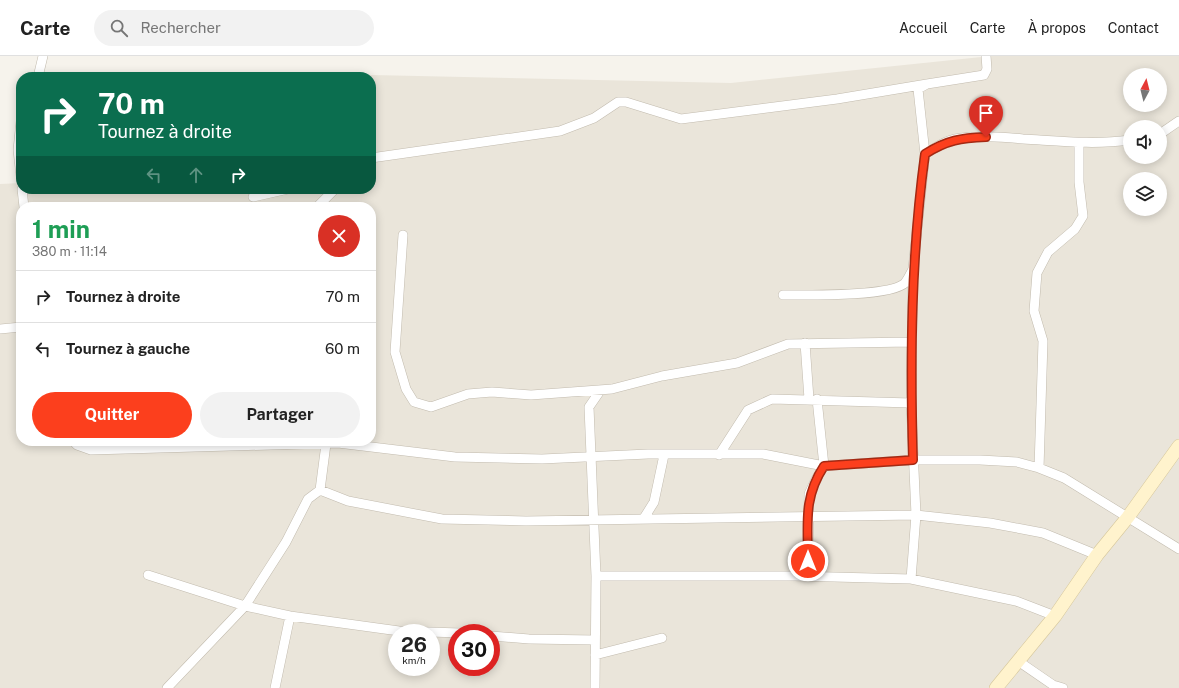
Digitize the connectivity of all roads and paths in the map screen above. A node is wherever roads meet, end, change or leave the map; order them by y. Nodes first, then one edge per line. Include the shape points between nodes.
1 (43, 56) edge
2 (986, 56) edge
3 (39, 72) edge
4 (927, 84) junction
5 (1179, 121) edge
6 (1167, 129) edge
7 (1123, 141) edge
8 (1079, 143) junction
9 (925, 154) junction
10 (376, 157) edge
11 (266, 194) edge
12 (330, 194) edge
13 (253, 197) dead end
14 (322, 202) edge
15 (403, 235) dead end
16 (913, 270) junction
17 (782, 295) dead end
18 (16, 327) edge
19 (0, 329) edge
20 (911, 342) junction
21 (805, 344) junction
22 (600, 391) junction
23 (813, 399) junction
24 (911, 404) junction
25 (80, 446) edge
26 (194, 446) edge
27 (326, 446) edge
28 (363, 446) edge
29 (1179, 446) edge
30 (719, 454) junction
31 (664, 455) junction
32 (592, 458) junction
33 (913, 460) junction
34 (824, 466) junction
35 (1039, 468) junction
36 (320, 490) junction
37 (808, 515) junction
38 (916, 515) junction
39 (1128, 517) junction
40 (644, 518) junction
41 (594, 519) junction
42 (1179, 549) edge
43 (1097, 555) junction
44 (148, 575) dead end
45 (596, 576) junction
46 (808, 576) junction
47 (911, 579) junction
48 (245, 606) junction
49 (290, 616) junction
50 (1054, 616) junction
51 (448, 633) edge
52 (500, 637) edge
53 (662, 638) dead end
54 (595, 640) junction
55 (595, 655) junction
56 (1018, 661) junction
57 (167, 688) edge
58 (275, 688) edge
59 (595, 688) edge
60 (996, 688) edge
61 (1063, 688) edge

1 - 3 street
2 - 4 street via 987,69 984,75
4 - 9 street via 918,89 917,93
4 - 10 street via 837,99 681,118 618,102 594,118 560,131
5 - 6 street
7 - 8 street
8 - 9 street via 999,137 955,139
8 - 35 street via 1079,182 1083,216 1075,229 1048,252 1036,273 1034,311 1043,341
9 - 16 street
11 - 13 street
12 - 14 street
15 - 22 street via 394,344 406,389 414,402 431,408 468,394 492,392 531,395
16 - 17 street via 904,283 887,290
16 - 20 street
18 - 19 street
20 - 21 street
20 - 24 street
21 - 22 street via 788,344 737,363 662,376
21 - 23 street
22 - 32 street via 589,407
23 - 24 street
23 - 30 street via 772,399 748,410
23 - 34 street
24 - 33 street
25 - 26 street via 90,450
27 - 36 street
28 - 32 street via 455,457
29 - 39 main road
30 - 31 street
30 - 34 street via 763,454
31 - 32 street
31 - 40 street via 654,502
32 - 41 street
33 - 34 street
33 - 35 street via 1017,462
33 - 38 street
34 - 37 street via 809,494
35 - 39 street via 1064,478
36 - 41 street via 348,501 442,519
36 - 48 street via 308,499 286,542
37 - 38 street
37 - 40 street
37 - 46 street
38 - 43 street via 990,523 1043,533
38 - 47 street
39 - 42 street
39 - 43 main road
40 - 41 street
41 - 45 street
43 - 50 main road
44 - 48 street
45 - 46 street
45 - 54 street
46 - 47 street
47 - 50 street via 1016,601
48 - 49 street
48 - 57 street
49 - 51 street via 399,631
49 - 58 street
50 - 56 main road
52 - 54 street via 529,640
53 - 55 street
54 - 55 street
55 - 59 street
56 - 60 main road
56 - 61 street via 1053,685

